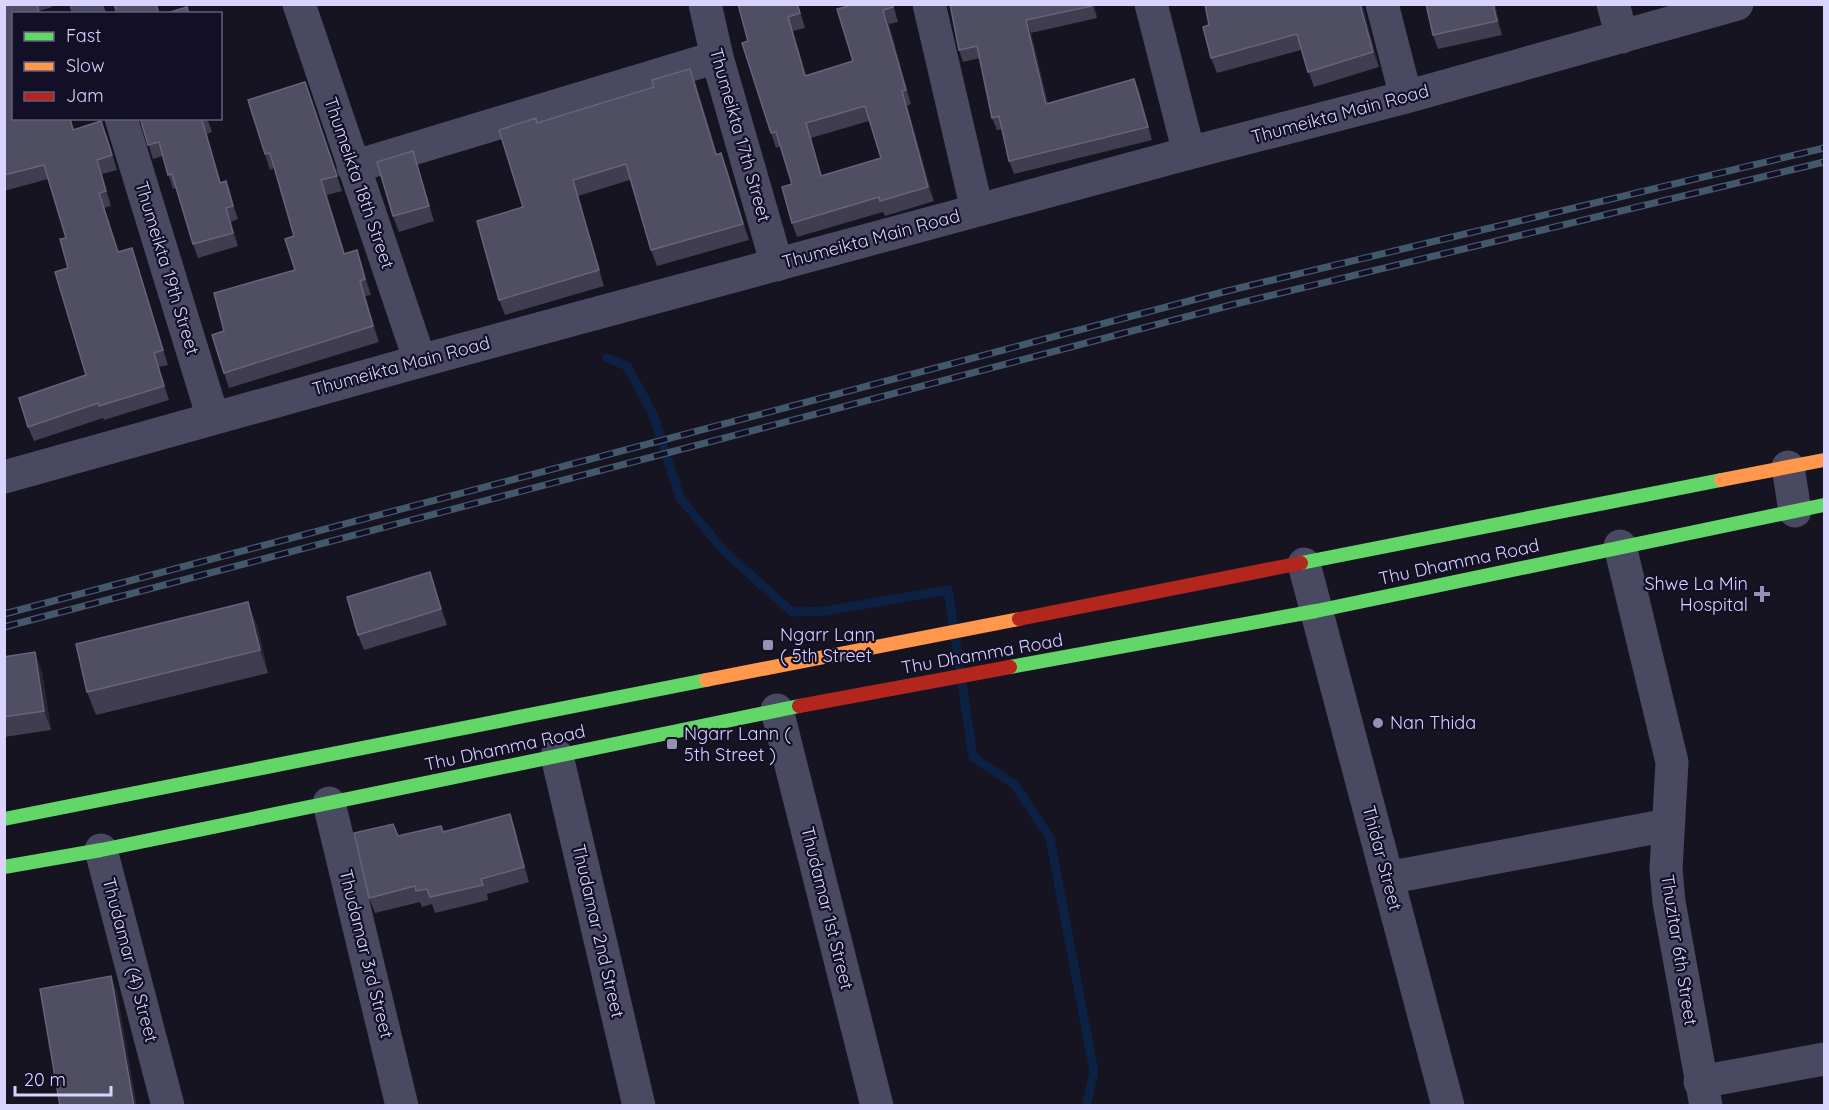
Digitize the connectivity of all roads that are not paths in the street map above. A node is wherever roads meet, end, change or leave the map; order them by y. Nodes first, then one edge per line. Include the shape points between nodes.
1 (299, 4) edge
2 (705, 4) edge
3 (929, 4) edge
4 (1151, 4) edge
5 (1382, 4) edge
6 (1613, 4) edge
7 (1737, 4) edge
8 (1622, 37) junction
9 (717, 57) junction
10 (1406, 97) junction
11 (122, 120) edge
12 (1189, 153) junction
13 (353, 167) junction
14 (977, 210) junction
15 (777, 265) junction
16 (420, 361) junction
17 (213, 418) junction
18 (1824, 460) edge
19 (1788, 467) junction
20 (6, 470) edge
21 (1810, 508) edge
22 (1620, 546) junction
23 (1304, 564) junction
24 (1317, 611) junction
25 (777, 710) junction
26 (558, 756) junction
27 (329, 802) junction
28 (4, 819) edge
29 (1668, 825) junction
30 (101, 850) junction
31 (4, 867) edge
32 (1387, 878) junction
33 (1824, 1059) edge
34 (1703, 1094) edge
35 (168, 1106) edge
36 (402, 1106) edge
37 (639, 1106) edge
38 (878, 1106) edge
39 (1448, 1106) edge

1 - 13 street, Thumeikta 18th Street
2 - 9 street, Thumeikta 17th Street
3 - 14 street
4 - 12 street
5 - 10 street
6 - 8 street
7 - 8 street, Thumeikta Main Road
8 - 10 street, Thumeikta Main Road
9 - 13 street
9 - 15 street, Thumeikta 17th Street
10 - 12 street, Thumeikta Main Road
11 - 17 street, Thumeikta 19th Street
12 - 14 street, Thumeikta Main Road
13 - 16 street, Thumeikta 18th Street
14 - 15 street, Thumeikta Main Road
15 - 16 street, Thumeikta Main Road
16 - 17 street, Thumeikta Main Road
17 - 20 street, Thumeikta Main Road
18 - 19 main road, Thu Dhamma Road
19 - 21 street
19 - 23 main road, Thu Dhamma Road
21 - 22 main road, Thu Dhamma Road
22 - 24 main road, Thu Dhamma Road
22 - 29 street, Thuzitar 6th Street via 1672,762
23 - 24 street, Thidar Street
23 - 28 main road, Thu Dhamma Road
24 - 25 main road, Thu Dhamma Road
24 - 32 street, Thidar Street
25 - 26 main road, Thu Dhamma Road
25 - 38 street, Thudamar 1st Street
26 - 27 main road, Thu Dhamma Road
26 - 37 street, Thudamar 2nd Street
27 - 30 main road, Thu Dhamma Road
27 - 36 street, Thudamar 3rd Street
29 - 32 street
29 - 34 street, Thuzitar 6th Street via 1669,902
30 - 31 main road, Thu Dhamma Road
30 - 35 street, Thudamar (4) Street
32 - 39 street, Thidar Street
33 - 34 street

